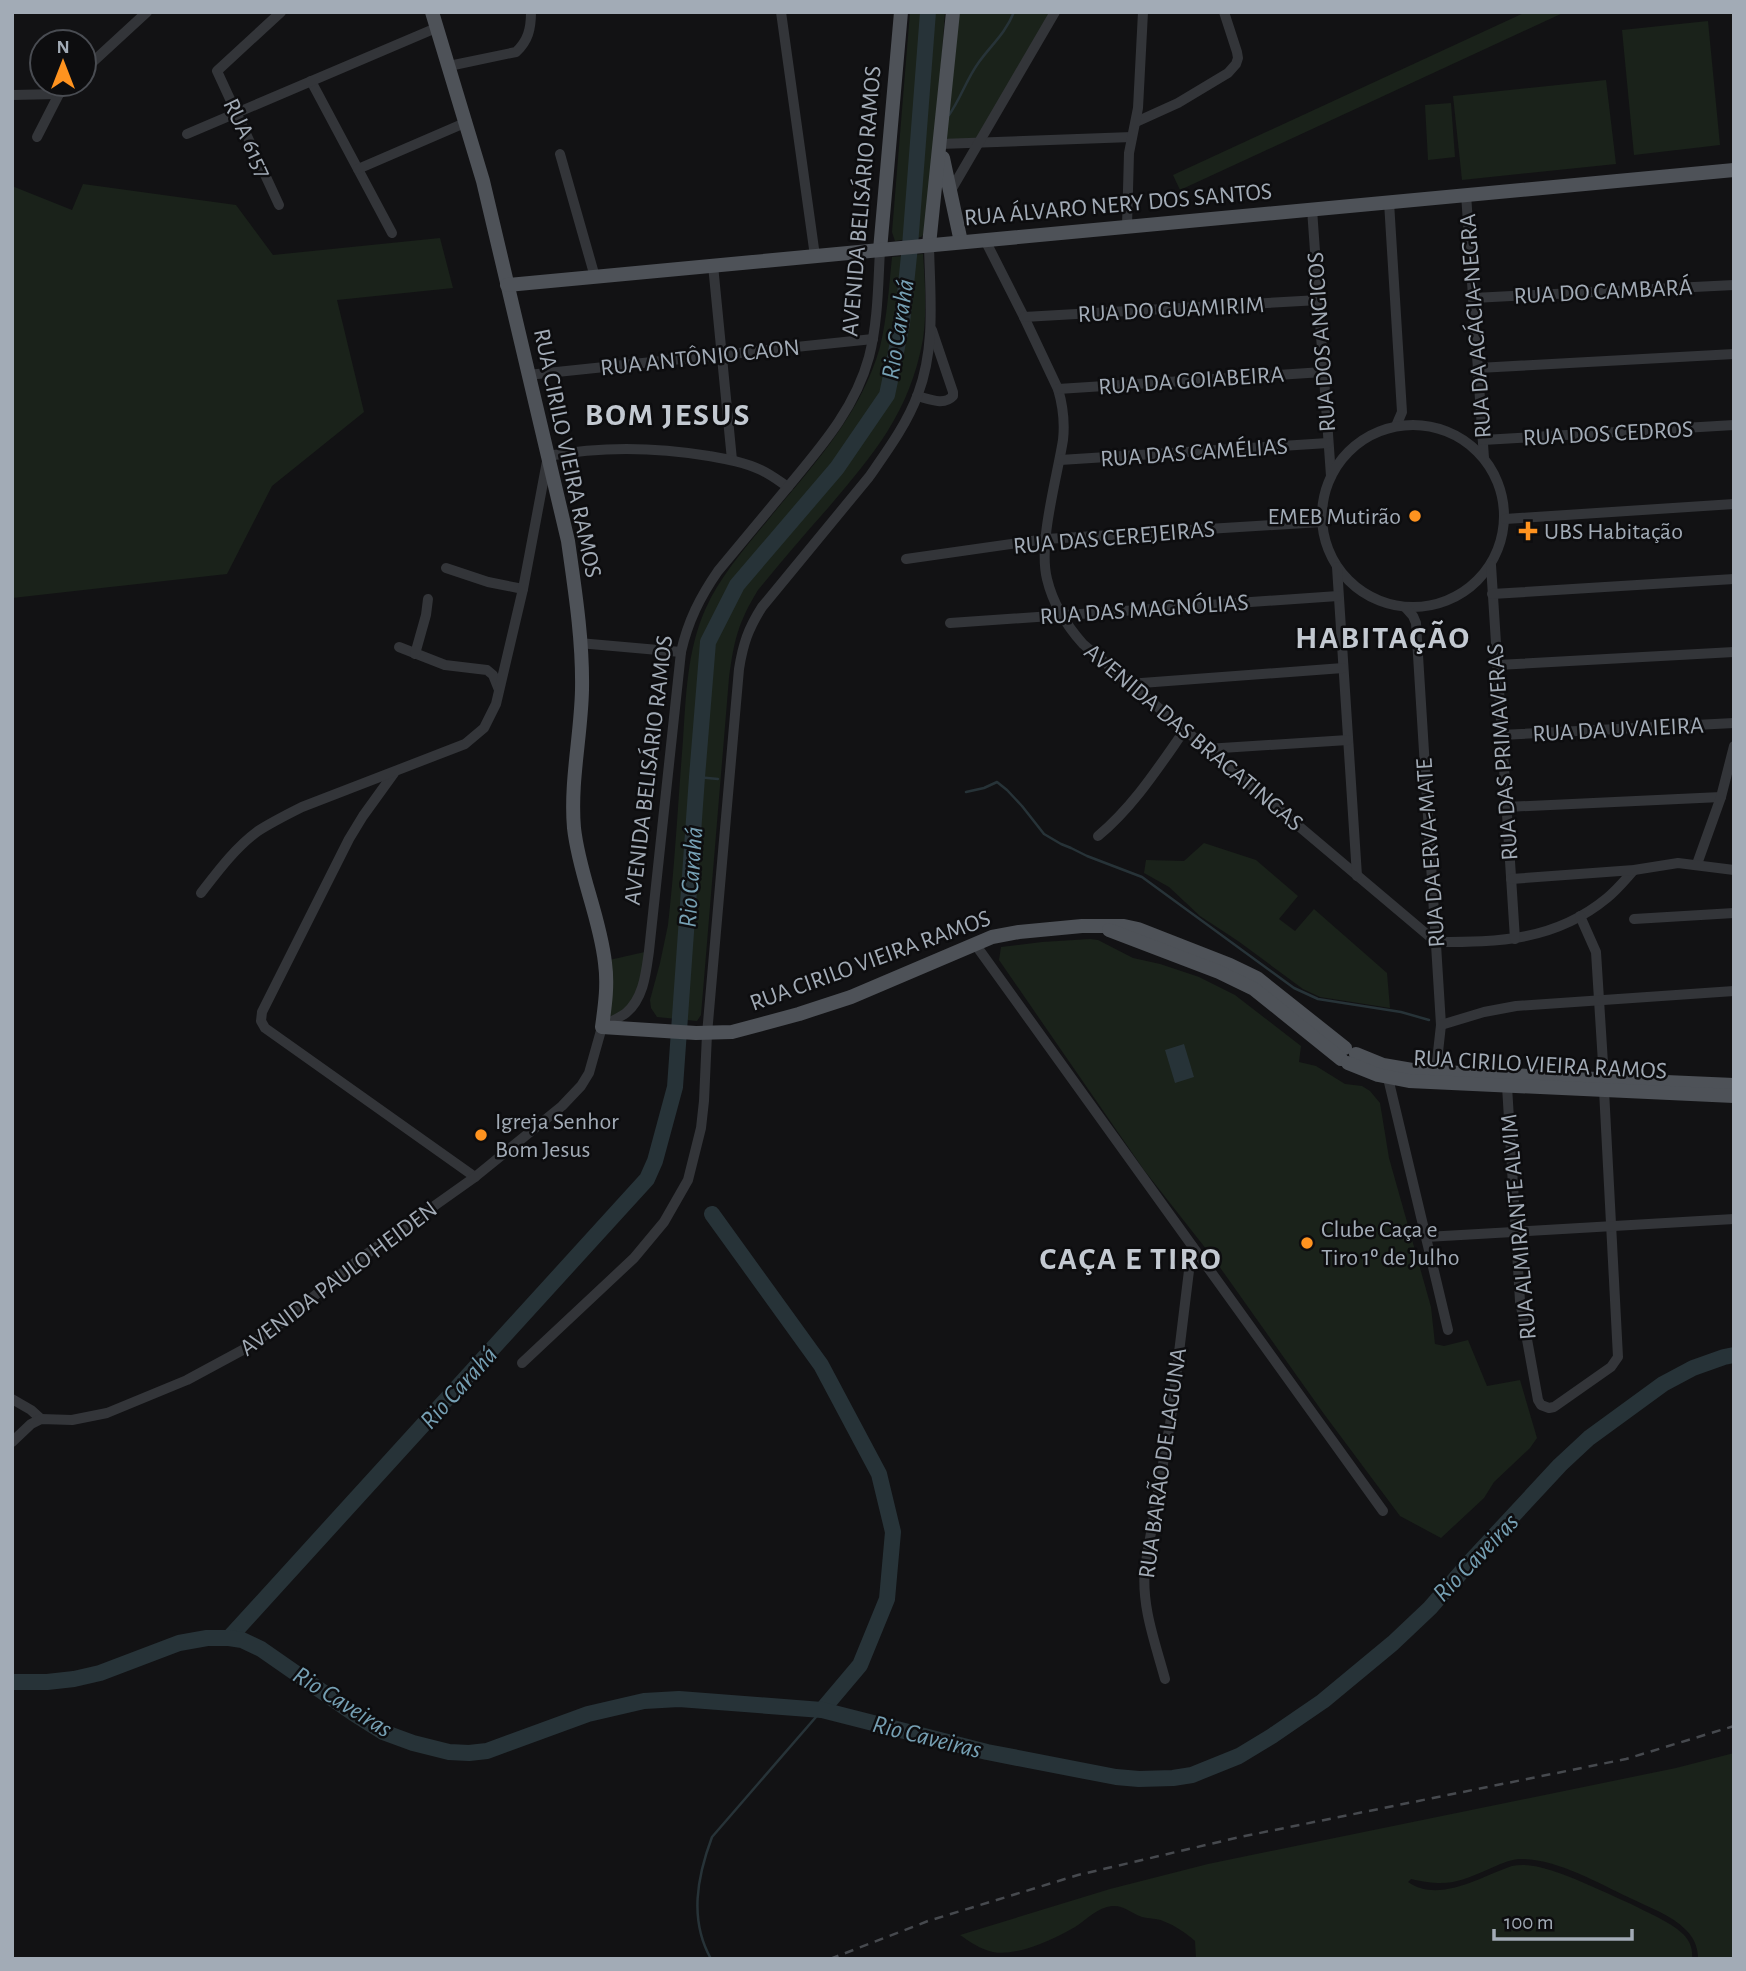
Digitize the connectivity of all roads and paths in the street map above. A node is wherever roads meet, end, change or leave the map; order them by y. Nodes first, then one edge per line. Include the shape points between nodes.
1 (147, 12) edge
2 (281, 12) edge
3 (432, 12) edge
4 (531, 12) edge
5 (781, 12) edge
6 (901, 12) edge
7 (953, 12) edge
8 (1055, 12) edge
9 (1143, 12) edge
10 (1224, 12) edge
11 (436, 28) junction
12 (98, 57) edge
13 (449, 66) junction
14 (311, 81) junction
15 (57, 98) edge
16 (236, 113) junction
17 (467, 122) junction
18 (1136, 122) junction
19 (187, 134) dead end
20 (37, 137) dead end
21 (1132, 138) junction
22 (981, 142) junction
23 (940, 144) junction
24 (560, 154) dead end
25 (358, 169) junction
26 (1734, 170) edge
27 (950, 192) junction
28 (1466, 194) junction
29 (1389, 202) junction
30 (279, 205) dead end
31 (1312, 209) junction
32 (1127, 226) junction
33 (392, 233) dead end
34 (985, 240) junction
35 (961, 242) junction
36 (926, 245) junction
37 (880, 250) junction
38 (815, 256) junction
39 (713, 265) junction
40 (596, 276) junction
41 (507, 285) junction
42 (1734, 285) edge
43 (1473, 298) junction
44 (1318, 300) junction
45 (1024, 317) junction
46 (931, 327) junction
47 (873, 339) junction
48 (1734, 354) edge
49 (722, 355) junction
50 (1478, 368) junction
51 (1323, 372) junction
52 (528, 375) junction
53 (1058, 389) junction
54 (917, 396) junction
55 (1402, 412) junction
56 (1411, 425) junction
57 (1734, 425) edge
58 (1396, 426) junction
59 (1483, 440) junction
60 (1328, 443) junction
61 (548, 456) junction
62 (1484, 458) junction
63 (732, 460) junction
64 (1060, 460) junction
65 (1331, 476) junction
66 (788, 487) junction
67 (1734, 504) edge
68 (1505, 519) junction
69 (1321, 522) junction
70 (1046, 539) junction
71 (906, 559) dead end
72 (1491, 565) junction
73 (1337, 566) junction
74 (446, 568) dead end
75 (1734, 579) edge
76 (523, 589) junction
77 (1492, 594) junction
78 (1338, 596) junction
79 (428, 599) dead end
80 (1405, 607) junction
81 (1424, 607) junction
82 (1061, 615) junction
83 (950, 623) dead end
84 (1416, 623) junction
85 (579, 643) junction
86 (399, 647) dead end
87 (681, 652) junction
88 (1734, 652) edge
89 (415, 654) junction
90 (1497, 665) junction
91 (1343, 668) junction
92 (1128, 684) junction
93 (499, 690) junction
94 (1734, 723) edge
95 (1184, 730) junction
96 (1501, 735) junction
97 (1348, 740) junction
98 (1734, 746) edge
99 (1206, 749) junction
100 (394, 773) junction
101 (1726, 793) edge
102 (1506, 807) junction
103 (1098, 836) dead end
104 (1697, 864) junction
105 (1634, 870) junction
106 (1734, 870) edge
107 (1357, 876) junction
108 (1511, 879) junction
109 (201, 893) dead end
110 (1734, 913) edge
111 (1580, 916) junction
112 (1634, 919) dead end
113 (1515, 939) junction
114 (1436, 942) junction
115 (975, 944) junction
116 (1734, 991) edge
117 (1600, 1000) junction
118 (1441, 1025) junction
119 (602, 1027) junction
120 (701, 1033) junction
121 (1347, 1056) junction
122 (1436, 1077) junction
123 (1388, 1078) junction
124 (1604, 1085) junction
125 (1734, 1085) edge
126 (1507, 1086) junction
127 (1734, 1096) edge
128 (475, 1177) junction
129 (1734, 1219) edge
130 (1612, 1226) junction
131 (1516, 1232) junction
132 (1426, 1237) junction
133 (1192, 1245) junction
134 (1448, 1330) dead end
135 (522, 1363) dead end
136 (12, 1399) edge
137 (41, 1419) junction
138 (12, 1441) edge
139 (1383, 1511) dead end
140 (1165, 1679) dead end

1 - 12 street
2 - 16 street, RUA 6157 via 217,71
3 - 11 main road, RUA CIRILO VIEIRA RAMOS
4 - 13 street via 529,34 516,52
5 - 38 street
6 - 37 main road, AVENIDA BELISÁRIO RAMOS
7 - 23 main road
8 - 22 street
9 - 18 street
10 - 18 street via 1238,58 1233,69
11 - 13 main road, RUA CIRILO VIEIRA RAMOS
11 - 14 street
13 - 17 main road, RUA CIRILO VIEIRA RAMOS
14 - 16 street
14 - 25 street
15 - 20 street
16 - 19 street
16 - 30 street, RUA 6157
17 - 25 street
17 - 41 main road, RUA CIRILO VIEIRA RAMOS
18 - 21 street
21 - 22 street
21 - 32 street
22 - 23 street
22 - 27 street
23 - 27 main road
23 - 36 main road
24 - 40 street
25 - 33 street
26 - 28 main road, RUA ÁLVARO NERY DOS SANTOS
27 - 35 main road
28 - 29 main road, RUA ÁLVARO NERY DOS SANTOS
28 - 43 street, RUA DA ACÁCIA-NEGRA
29 - 31 main road, RUA ÁLVARO NERY DOS SANTOS
29 - 55 street
31 - 32 main road, RUA ÁLVARO NERY DOS SANTOS
31 - 44 street, RUA DOS ANGICOS
32 - 34 main road, RUA ÁLVARO NERY DOS SANTOS
34 - 35 main road, RUA ÁLVARO NERY DOS SANTOS
34 - 45 street, AVENIDA DAS BRACATINGAS
35 - 36 main road, RUA ÁLVARO NERY DOS SANTOS
36 - 37 main road, RUA ÁLVARO NERY DOS SANTOS
36 - 46 street
37 - 38 main road, RUA ÁLVARO NERY DOS SANTOS
37 - 47 street, AVENIDA BELISÁRIO RAMOS
38 - 39 main road, RUA ÁLVARO NERY DOS SANTOS
39 - 40 main road, RUA ÁLVARO NERY DOS SANTOS
39 - 49 street
40 - 41 main road, RUA ÁLVARO NERY DOS SANTOS
41 - 52 main road, RUA CIRILO VIEIRA RAMOS
42 - 43 street, RUA DO CAMBARÁ
43 - 50 street, RUA DA ACÁCIA-NEGRA
44 - 45 street, RUA DO GUAMIRIM
44 - 51 street, RUA DOS ANGICOS
45 - 53 street, AVENIDA DAS BRACATINGAS
46 - 54 street
46 - 54 street via 953,396 947,401
47 - 49 street, RUA ANTÔNIO CAON
47 - 66 street, AVENIDA BELISÁRIO RAMOS via 844,414
48 - 50 street
49 - 52 street, RUA ANTÔNIO CAON
49 - 63 street
50 - 59 street, RUA DA ACÁCIA-NEGRA
51 - 53 street, RUA DA GOIABEIRA
51 - 60 street, RUA DOS ANGICOS
52 - 61 main road, RUA CIRILO VIEIRA RAMOS
53 - 64 street, AVENIDA DAS BRACATINGAS via 1064,426
54 - 120 street via 884,457 762,607 743,645
55 - 56 street
55 - 58 street
56 - 58 street
56 - 62 street via 1444,430
57 - 59 street, RUA DOS CEDROS
58 - 65 street via 1351,449
59 - 62 street, RUA DA ACÁCIA-NEGRA
60 - 64 street, RUA DAS CAMÉLIAS
60 - 65 street, RUA DOS ANGICOS
61 - 63 street via 606,448 669,450
61 - 76 street
61 - 85 main road, RUA CIRILO VIEIRA RAMOS via 568,541
62 - 68 street via 1500,486
63 - 66 street via 758,468
64 - 70 street, AVENIDA DAS BRACATINGAS
65 - 69 street
66 - 87 street, AVENIDA BELISÁRIO RAMOS via 703,593
67 - 68 street
68 - 72 street
69 - 70 street, RUA DAS CEREJEIRAS
69 - 73 street
70 - 71 street, RUA DAS CEREJEIRAS
70 - 82 street, AVENIDA DAS BRACATINGAS via 1046,577
72 - 77 street, RUA DAS PRIMAVERAS
72 - 81 street via 1473,585 1450,600
73 - 78 street
73 - 80 street via 1359,590
74 - 76 street
75 - 77 street
76 - 93 street
77 - 90 street, RUA DAS PRIMAVERAS
78 - 82 street, RUA DAS MAGNÓLIAS
78 - 91 street
79 - 89 street
80 - 81 street
80 - 84 street
81 - 84 street
82 - 83 street, RUA DAS MAGNÓLIAS
82 - 92 street, AVENIDA DAS BRACATINGAS via 1083,644
84 - 114 street, RUA DA ERVA-MATE
85 - 87 street
85 - 119 main road, RUA CIRILO VIEIRA RAMOS via 582,688 574,825 605,961
86 - 89 street
87 - 119 street, AVENIDA BELISÁRIO RAMOS via 643,985 633,1006
88 - 90 street
89 - 93 street via 445,665 487,670
90 - 96 street, RUA DAS PRIMAVERAS
91 - 92 street
91 - 97 street
92 - 95 street, AVENIDA DAS BRACATINGAS
93 - 100 street via 491,716 476,737
94 - 96 street, RUA DA UVAIEIRA
95 - 99 street, AVENIDA DAS BRACATINGAS
95 - 103 street via 1119,817
96 - 102 street, RUA DAS PRIMAVERAS
97 - 99 street
97 - 107 street
98 - 101 street
99 - 107 street, AVENIDA DAS BRACATINGAS
100 - 109 street via 303,807 259,831 222,865
100 - 128 street via 349,839 261,1021
101 - 102 street
101 - 104 street
102 - 108 street, RUA DAS PRIMAVERAS
104 - 105 street
104 - 106 street
105 - 108 street
105 - 111 street via 1610,896
107 - 114 street, AVENIDA DAS BRACATINGAS
108 - 113 street, RUA DAS PRIMAVERAS
110 - 112 street
111 - 113 street
111 - 117 street via 1596,952
113 - 114 street
114 - 118 street, RUA DA ERVA-MATE
115 - 120 main road, RUA CIRILO VIEIRA RAMOS via 825,1006 741,1030
115 - 121 main road, RUA CIRILO VIEIRA RAMOS via 1019,932 1098,926 1249,986
115 - 133 street
116 - 117 street
117 - 118 street via 1499,1008
117 - 124 street
118 - 122 street, RUA DA ERVA-MATE
119 - 120 main road, RUA CIRILO VIEIRA RAMOS
119 - 128 street, AVENIDA PAULO HEIDEN via 589,1073 572,1097
120 - 135 street via 706,1083 701,1128 688,1180 676,1203 634,1258
121 - 122 main road, RUA CIRILO VIEIRA RAMOS
121 - 123 main road, RUA CIRILO VIEIRA RAMOS
122 - 123 main road, RUA CIRILO VIEIRA RAMOS
122 - 124 main road, RUA CIRILO VIEIRA RAMOS
122 - 126 main road, RUA CIRILO VIEIRA RAMOS
123 - 132 street
124 - 125 main road, RUA CIRILO VIEIRA RAMOS
124 - 126 main road, RUA CIRILO VIEIRA RAMOS
124 - 127 main road, RUA CIRILO VIEIRA RAMOS
124 - 130 street
126 - 131 street, RUA ALMIRANTE ALVIM
128 - 137 street, AVENIDA PAULO HEIDEN via 225,1361 107,1413 72,1420
129 - 130 street
130 - 131 street
130 - 131 street, RUA ALMIRANTE ALVIM via 1618,1357 1611,1367 1554,1407 1544,1407 1538,1401 1523,1317
131 - 132 street
132 - 134 street
133 - 139 street
133 - 140 street, RUA BARÃO DE LAGUNA via 1170,1428 1143,1585
136 - 137 street
137 - 138 street

